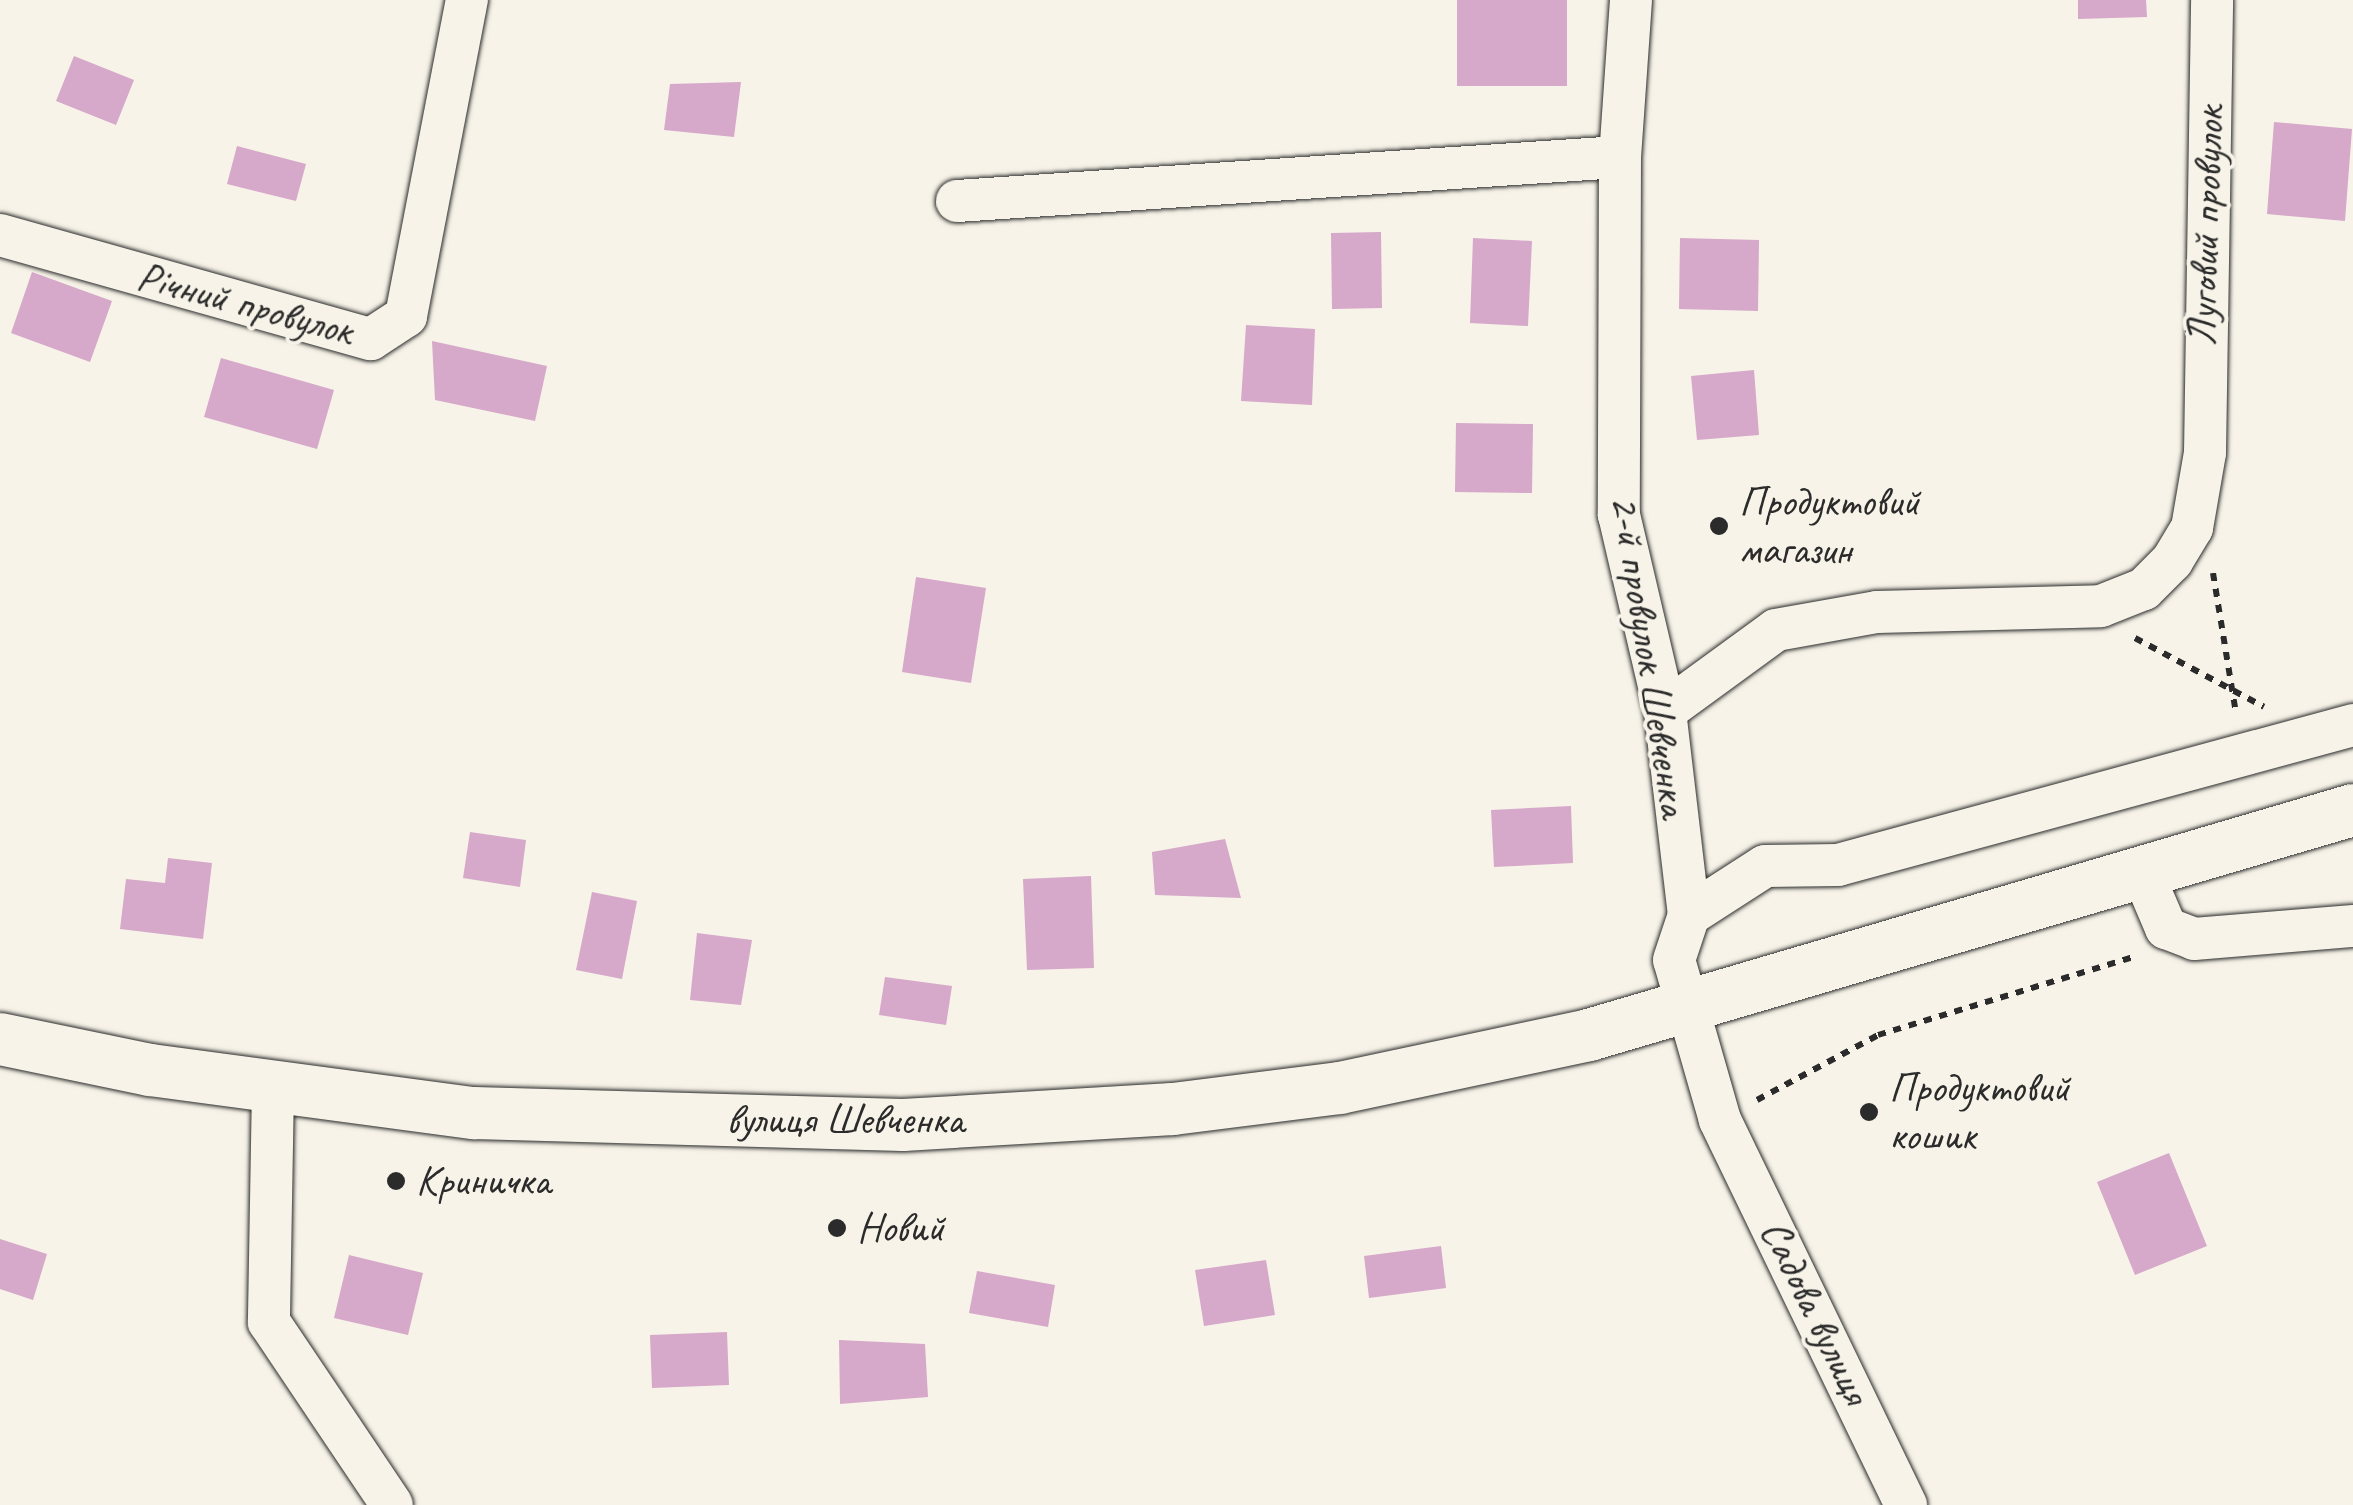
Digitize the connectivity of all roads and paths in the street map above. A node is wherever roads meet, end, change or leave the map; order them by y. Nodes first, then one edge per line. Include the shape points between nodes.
1 (468, 0) edge
2 (1631, 0) edge
3 (2212, 0) edge
4 (1620, 157) junction
5 (958, 201) dead end
6 (0, 236) edge
7 (2212, 559) dead end
8 (2072, 606) junction
9 (2231, 686) junction
10 (1664, 711) junction
11 (2353, 725) edge
12 (2311, 738) junction
13 (2244, 760) junction
14 (2353, 810) edge
15 (2143, 874) junction
16 (1689, 915) junction
17 (2353, 926) edge
18 (2194, 939) junction
19 (1685, 1008) junction
20 (0, 1039) edge
21 (274, 1087) junction
22 (1720, 1120) junction
23 (392, 1505) edge
24 (1906, 1505) edge

1 - 6 street, Річний провулок via 406,316 371,339
2 - 4 street, 2-й провулок Шевченка
3 - 8 street, Луговий провулок via 2205,452 2192,528 2144,589 2101,606
4 - 5 street
4 - 10 street, 2-й провулок Шевченка via 1619,515
7 - 9 path
8 - 9 path
8 - 10 street, Луговий провулок via 1878,612 1776,630
9 - 12 path
9 - 13 path
10 - 16 street, 2-й провулок Шевченка
11 - 12 street
12 - 13 street
13 - 16 street via 1838,865 1764,866
14 - 15 main road, вулиця Шевченка
15 - 18 street via 2166,928
15 - 19 main road, вулиця Шевченка
16 - 19 street, Садова вулиця via 1674,960
17 - 18 street
18 - 22 path via 1878,1034
19 - 21 main road, вулиця Шевченка via 1340,1088 1173,1109 922,1124 474,1113
19 - 22 street, Садова вулиця
20 - 21 main road, вулиця Шевченка
21 - 23 street via 269,1322
22 - 24 street, Садова вулиця

